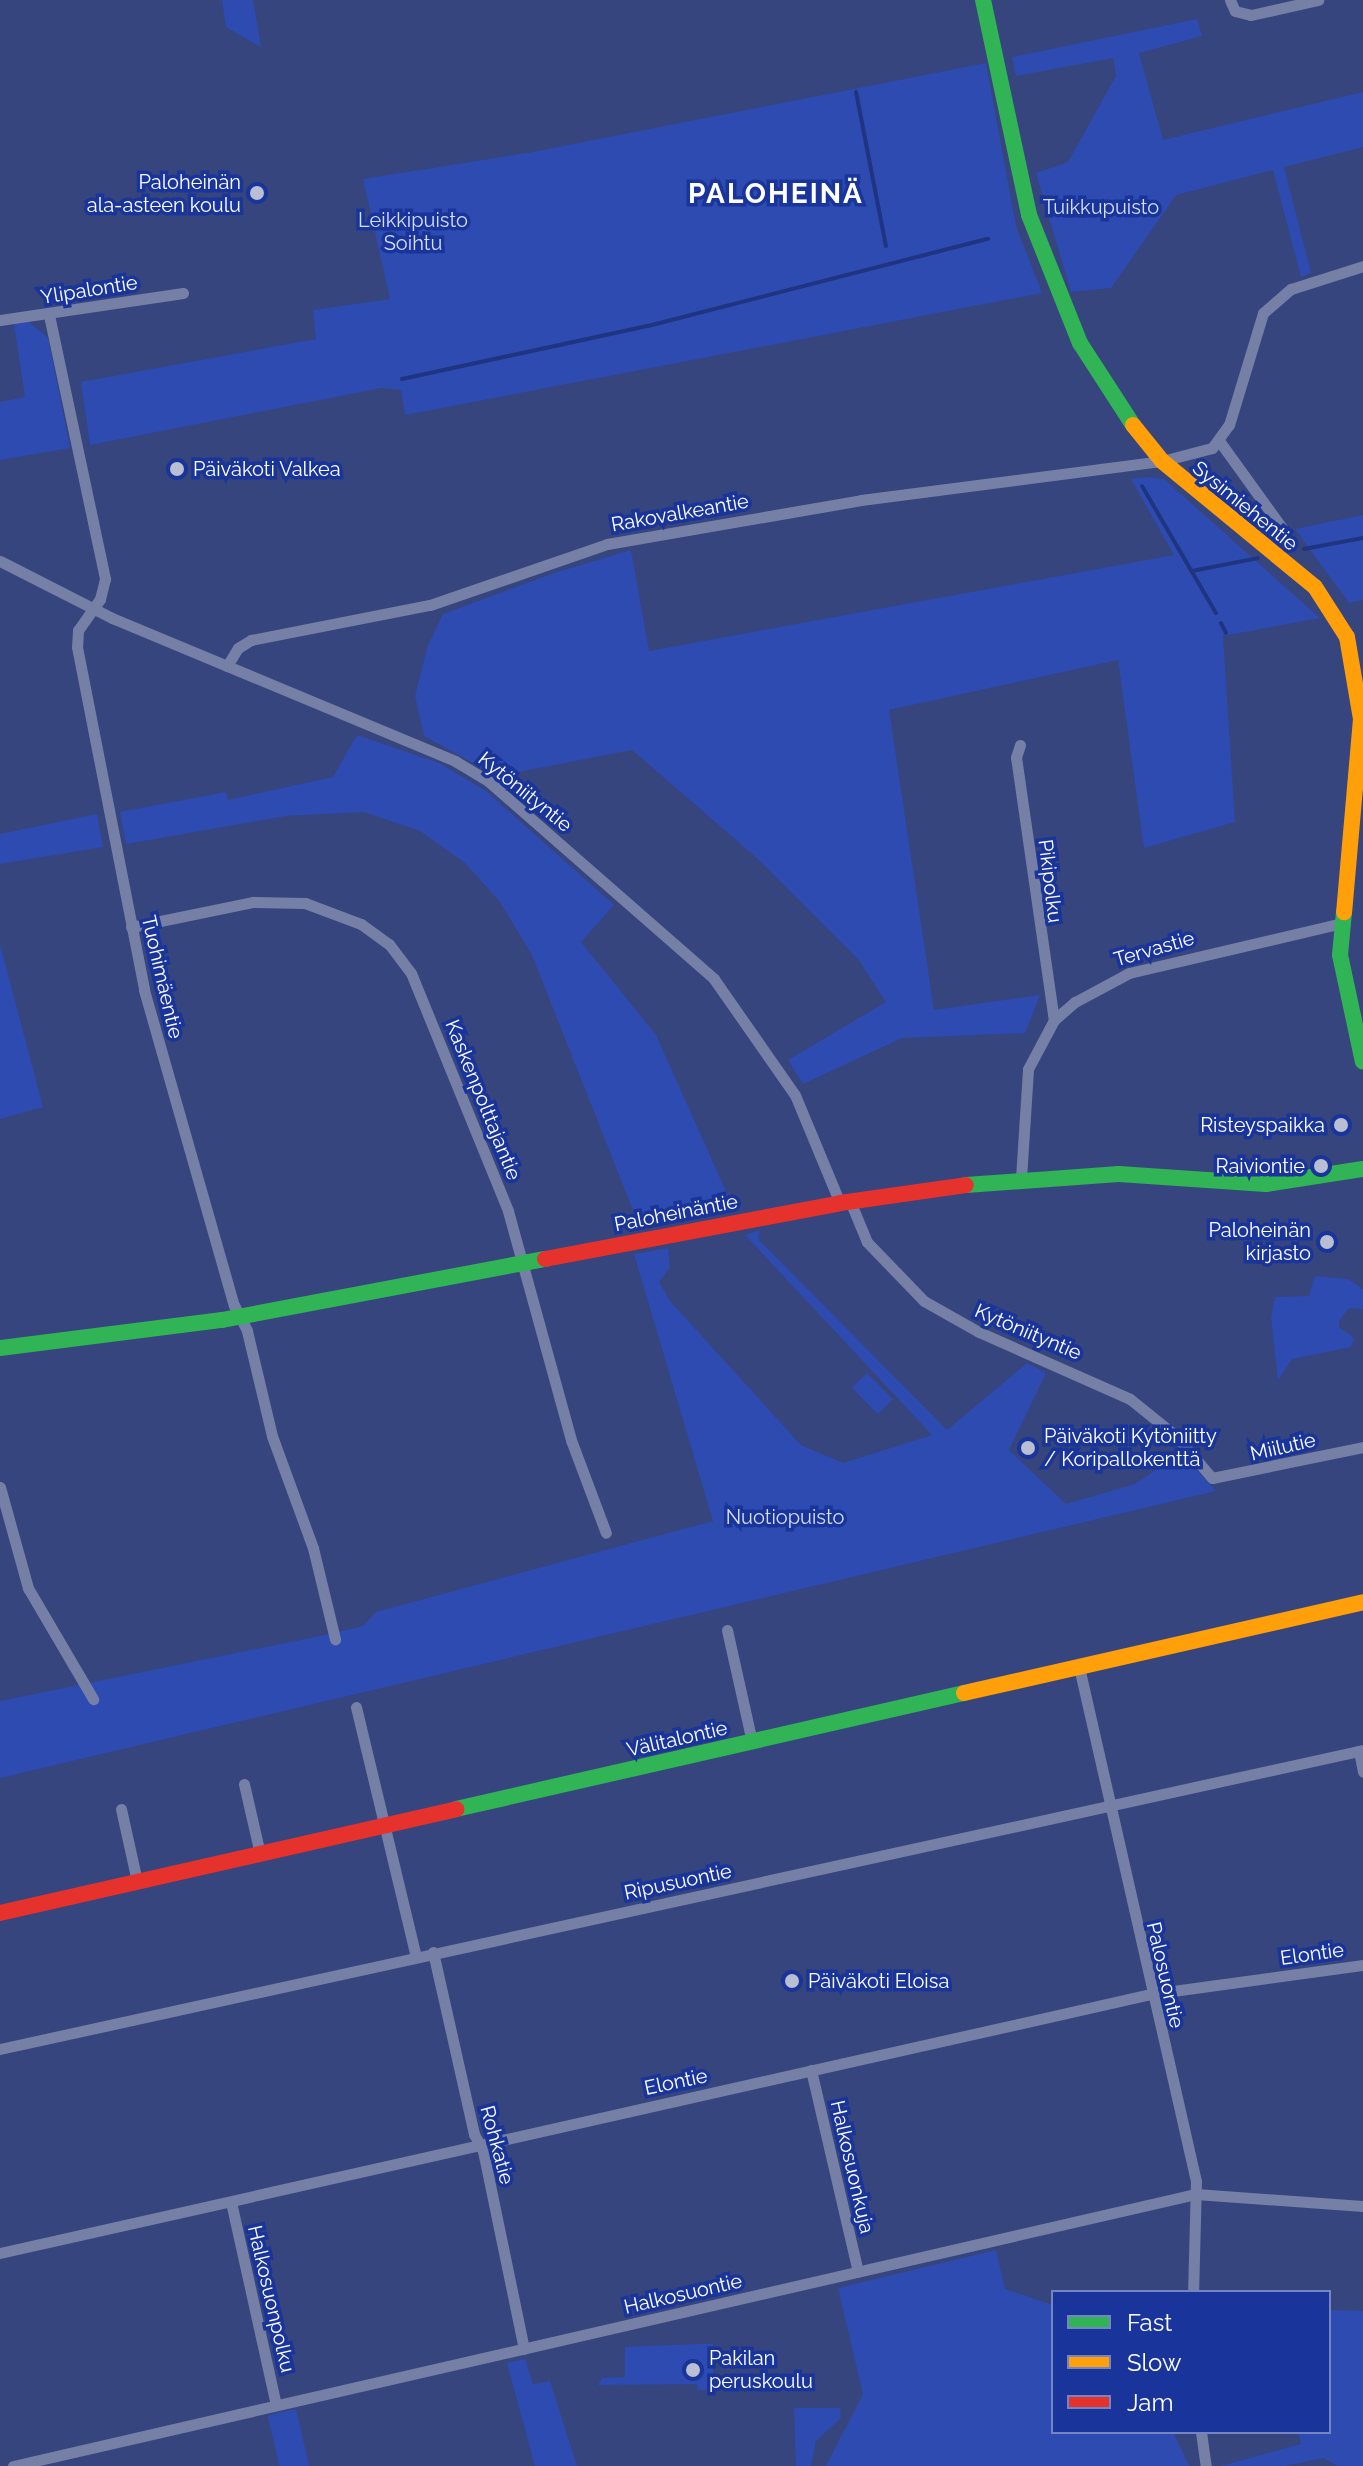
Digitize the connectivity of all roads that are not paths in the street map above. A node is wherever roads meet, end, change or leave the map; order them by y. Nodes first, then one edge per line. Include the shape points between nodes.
1 (983, 0) edge
2 (1230, 0) edge
3 (1318, 0) edge
4 (1363, 266) edge
5 (183, 293) dead end
6 (49, 315) junction
7 (0, 320) edge
8 (1220, 442) junction
9 (1162, 461) junction
10 (1282, 528) dead end
11 (0, 561) edge
12 (93, 608) junction
13 (227, 666) junction
14 (1020, 745) dead end
15 (1342, 923) junction
16 (131, 927) junction
17 (1054, 1020) junction
18 (1363, 1062) edge
19 (1363, 1169) edge
20 (1021, 1178) junction
21 (845, 1202) junction
22 (522, 1263) junction
23 (239, 1315) junction
24 (0, 1348) edge
25 (1363, 1447) edge
26 (1212, 1478) joint
27 (0, 1487) edge
28 (606, 1533) dead end
29 (1363, 1602) edge
30 (727, 1630) dead end
31 (335, 1639) dead end
32 (1079, 1667) junction
33 (93, 1699) dead end
34 (356, 1707) dead end
35 (752, 1742) junction
36 (1361, 1750) edge
37 (1363, 1772) edge
38 (244, 1784) dead end
39 (121, 1809) dead end
40 (1109, 1809) junction
41 (386, 1827) junction
42 (260, 1854) junction
43 (137, 1881) junction
44 (0, 1913) edge
45 (433, 1952) junction
46 (416, 1956) junction
47 (1363, 1965) edge
48 (1151, 1994) junction
49 (0, 2049) edge
50 (811, 2070) junction
51 (478, 2144) junction
52 (1196, 2194) junction
53 (231, 2202) junction
54 (1363, 2206) edge
55 (0, 2253) edge
56 (858, 2272) junction
57 (1193, 2290) edge
58 (524, 2349) junction
59 (276, 2405) junction
60 (1201, 2434) edge
61 (13, 2466) edge
62 (1206, 2466) edge

1 - 9 street, Sysimiehentie via 1044,262 1103,383
2 - 3 street via 1235,11 1251,15
4 - 8 street via 1291,289 1263,313
5 - 6 street, Ylipalontie
6 - 7 street, Ylipalontie
6 - 12 street, Tuohimäentie via 105,579
8 - 9 street, Rakovalkeantie
8 - 10 street
9 - 13 street, Rakovalkeantie via 861,500 607,544 430,605 251,640 238,648
9 - 15 street, Sysimiehentie via 1315,587 1347,637 1361,719
11 - 12 street, Kytöniityntie
12 - 13 street, Kytöniityntie
12 - 16 street, Tuohimäentie via 78,630 77,647
13 - 21 street, Kytöniityntie via 472,770 693,956 776,1061
14 - 17 street, Pikipolku via 1020,787
15 - 17 street, Tervastie via 1129,973 1098,987
15 - 18 street, Sysimiehentie via 1340,955
16 - 22 street, Kaskenpolttajantie via 253,902 286,901 345,916 389,944 422,996 508,1211
16 - 23 street, Tuohimäentie via 160,1050
17 - 20 street, Tervastie via 1024,1084
19 - 20 street, Paloheinäntie via 1266,1184 1119,1174
20 - 21 street, Paloheinäntie
21 - 22 street, Paloheinäntie
21 - 26 street, Kytöniityntie via 867,1242 924,1301 979,1332 1130,1399 1176,1436
22 - 23 street, Paloheinäntie
22 - 28 street, Kaskenpolttajantie via 571,1440
23 - 24 street, Paloheinäntie
23 - 31 street, Tuohimäentie via 272,1436 313,1548
25 - 26 street, Miilutie
27 - 33 street via 28,1588
29 - 32 street, Välitalontie
30 - 35 street
32 - 35 street, Välitalontie
32 - 40 street, Palosuontie
34 - 41 street
35 - 41 street, Välitalontie
36 - 37 street
36 - 40 street, Ripusuontie
38 - 42 street
39 - 43 street
40 - 45 street, Ripusuontie
40 - 48 street, Palosuontie
41 - 42 street, Välitalontie
41 - 46 street
42 - 43 street, Välitalontie
43 - 44 street, Välitalontie
45 - 46 street, Ripusuontie
45 - 51 street, Rohkatie
46 - 49 street, Ripusuontie
47 - 48 street, Elontie
48 - 50 street, Elontie
48 - 52 street, Palosuontie
50 - 51 street, Elontie
50 - 56 street, Halkosuonkuja
51 - 53 street, Elontie
51 - 58 street, Rohkatie
52 - 54 street, Halkosuontie
52 - 56 street, Halkosuontie
52 - 57 street, Palosuontie
53 - 55 street, Elontie
53 - 59 street, Halkosuonpolku
56 - 58 street, Halkosuontie
58 - 59 street, Halkosuontie
59 - 61 street, Halkosuontie
60 - 62 street

